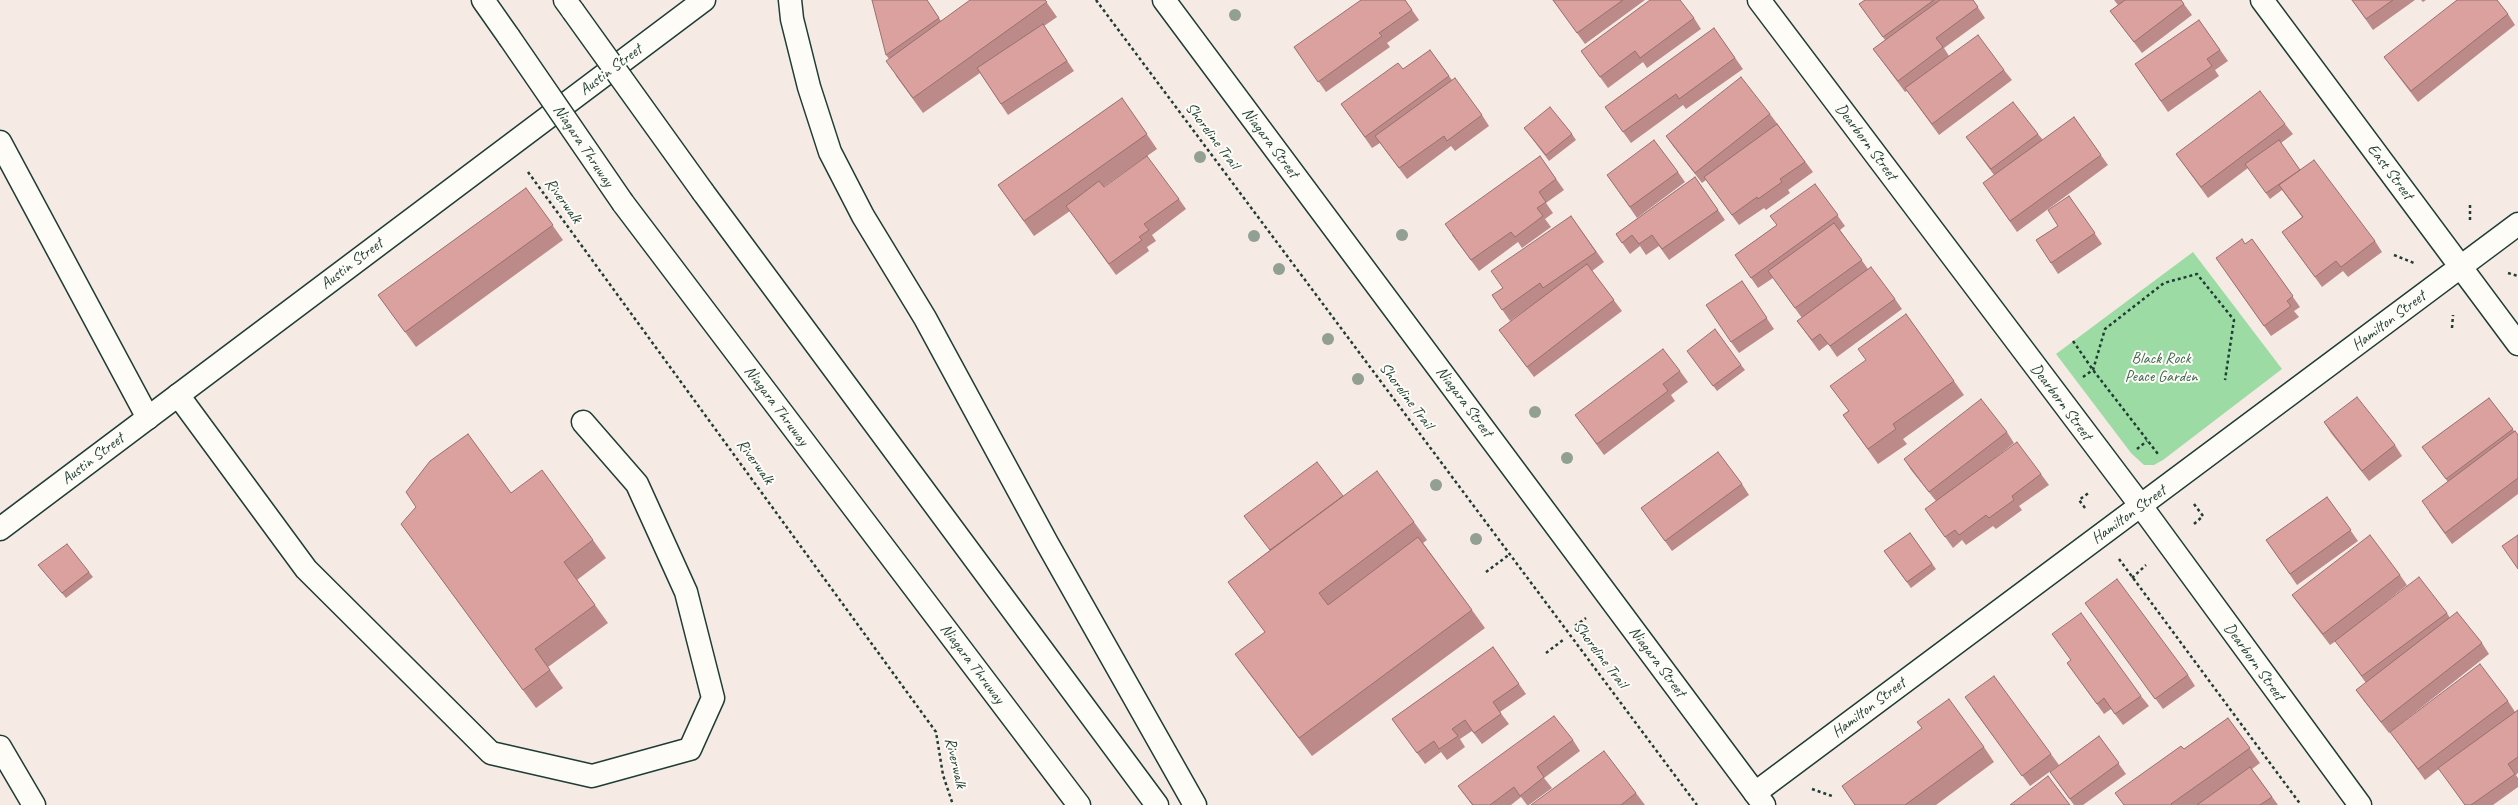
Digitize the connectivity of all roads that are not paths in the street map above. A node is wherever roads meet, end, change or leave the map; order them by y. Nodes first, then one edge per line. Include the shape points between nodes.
1 (483, 0) edge
2 (704, 0) edge
3 (790, 0) edge
4 (1164, 0) edge
5 (1759, 0) edge
6 (2262, 0) edge
7 (569, 6) edge
8 (0, 142) edge
9 (2518, 224) edge
10 (2460, 267) junction
11 (2518, 344) edge
12 (178, 395) junction
13 (148, 418) junction
14 (583, 422) dead end
15 (2141, 506) junction
16 (0, 529) edge
17 (0, 748) edge
18 (1753, 801) edge
19 (34, 805) edge
20 (1079, 805) edge
21 (1157, 805) edge
22 (1195, 805) edge
23 (2360, 805) edge

1 - 20 main road, Niagara Thruway, bridge via 622,203
2 - 12 main road, Austin Street
3 - 22 main road via 792,19 809,87 833,158 863,216 925,318 1047,543
4 - 18 main road, Niagara Street
5 - 15 main road, Dearborn Street
6 - 10 main road, East Street
7 - 21 main road, bridge via 702,192
8 - 13 main road
9 - 10 main road, Hamilton Street
10 - 11 main road, East Street
10 - 15 main road, Hamilton Street
12 - 13 main road, Austin Street
12 - 14 main road via 306,569 491,753 592,776 690,749 713,698 686,592 637,484
13 - 16 main road, Austin Street
15 - 18 main road, Hamilton Street
15 - 23 main road, Dearborn Street
17 - 19 main road

